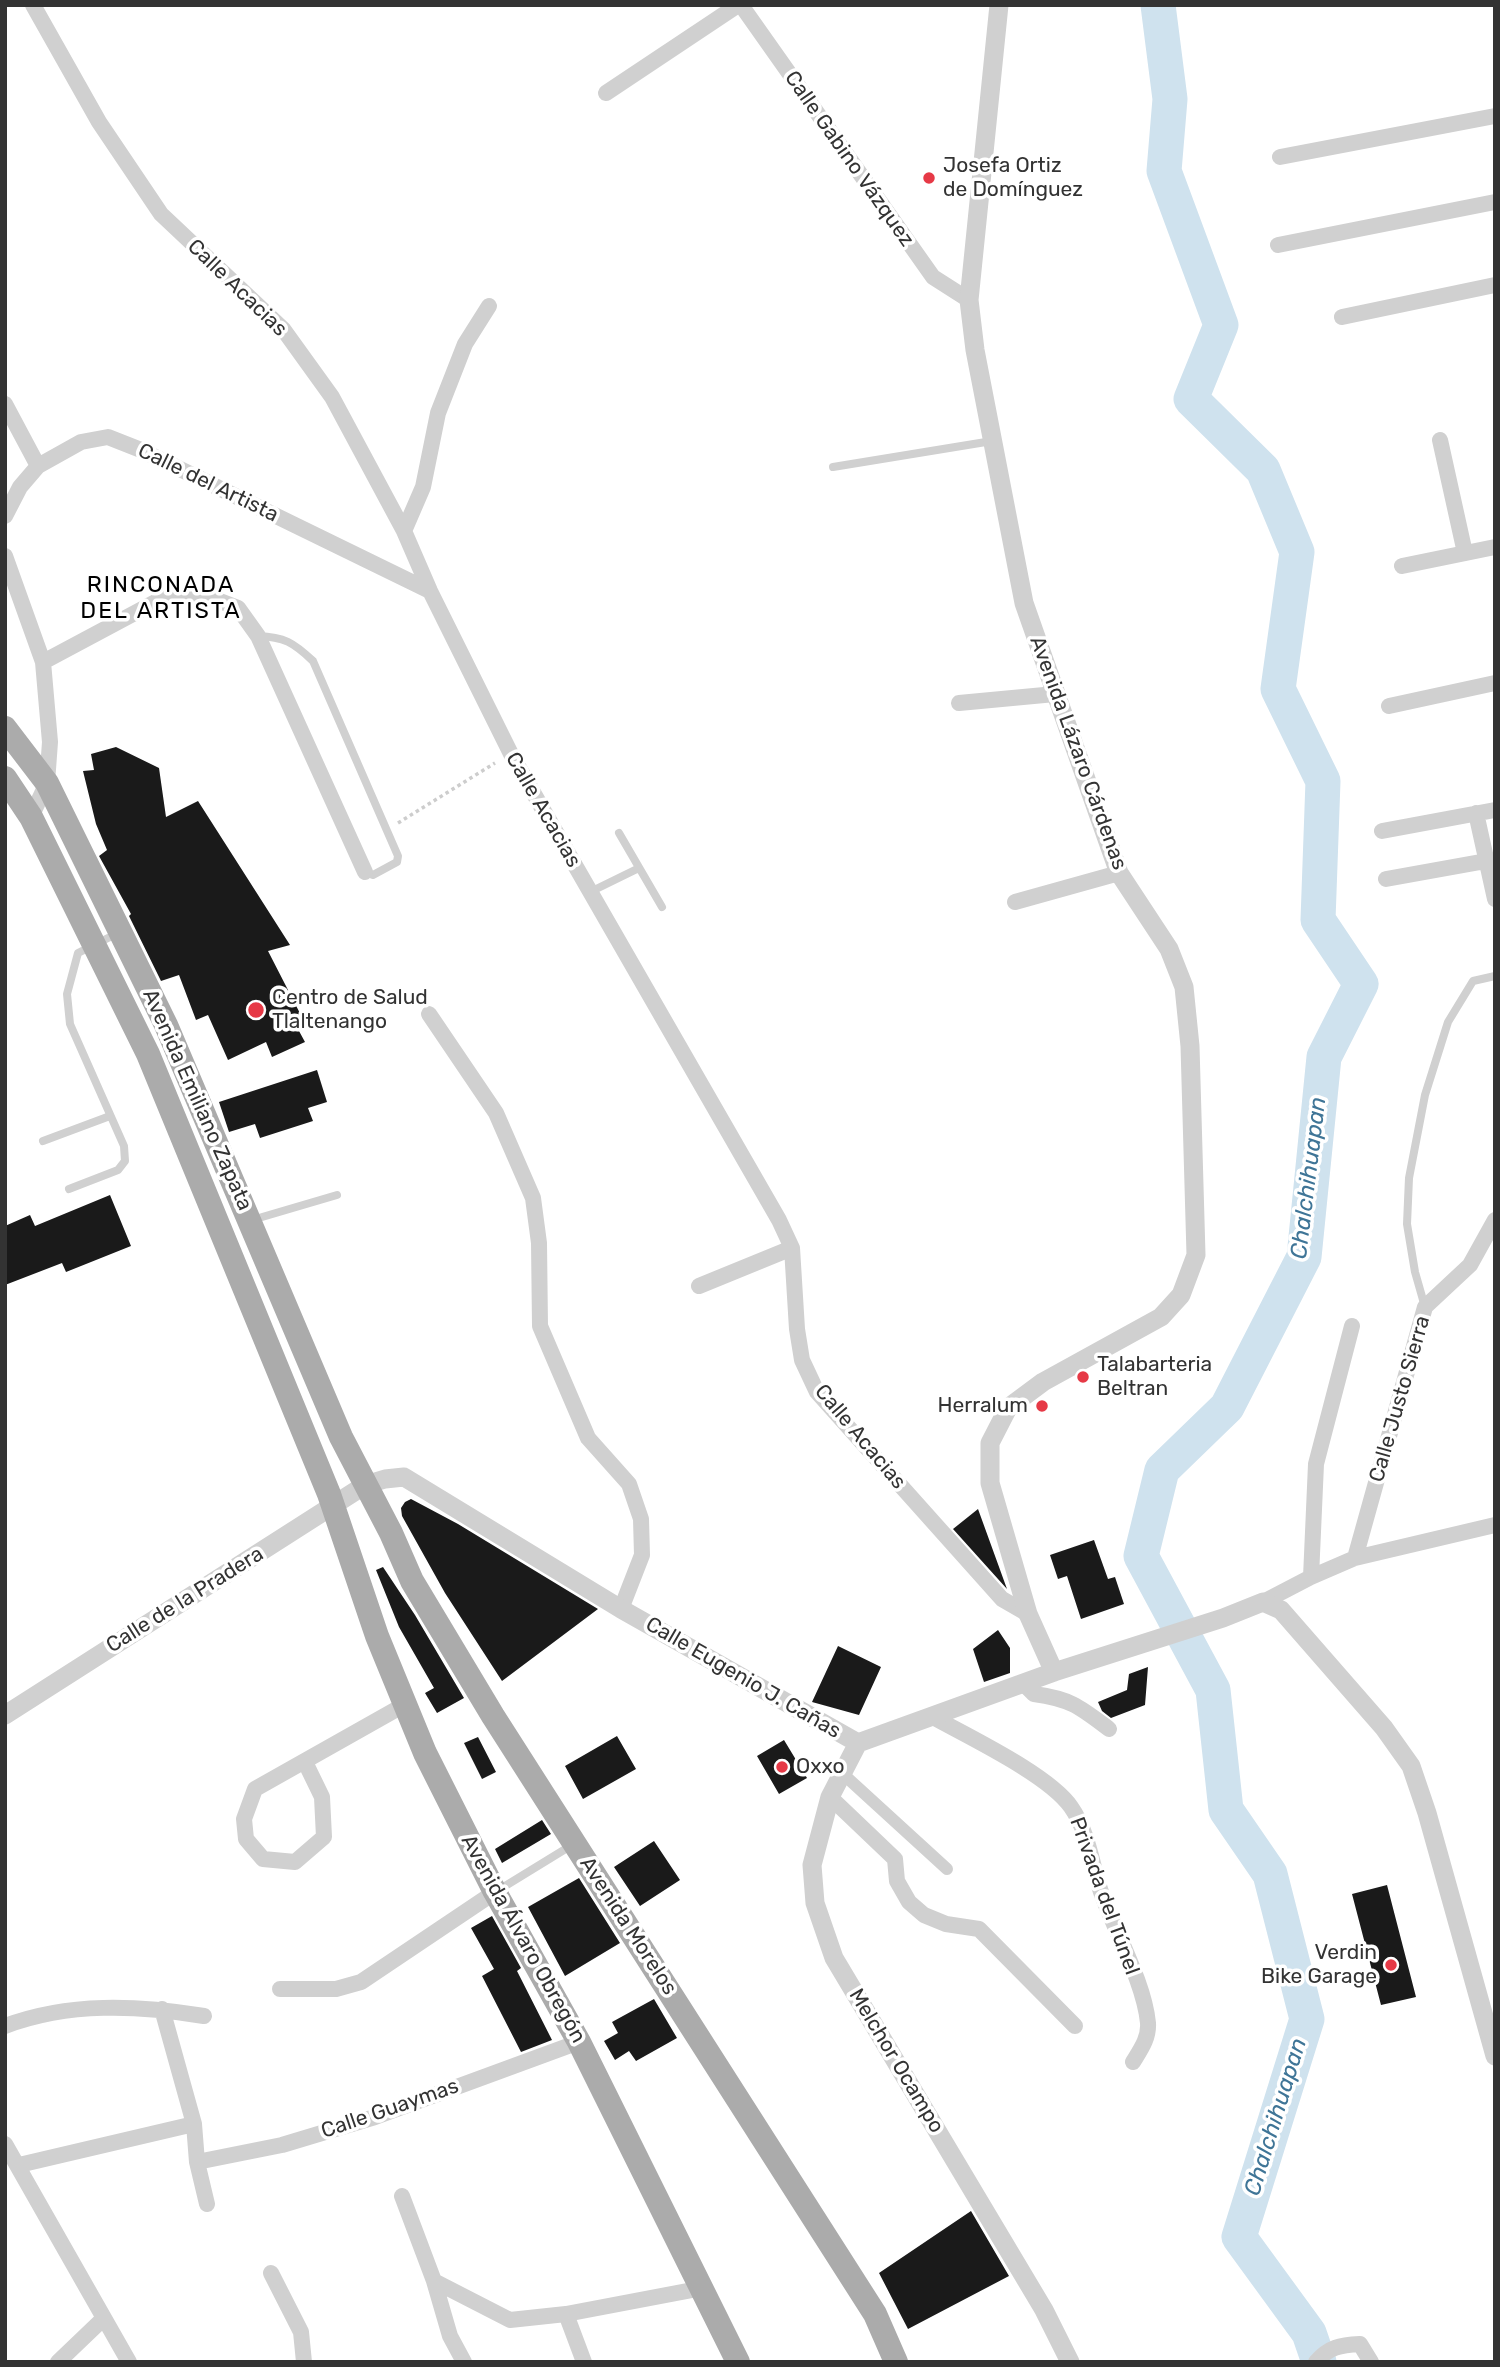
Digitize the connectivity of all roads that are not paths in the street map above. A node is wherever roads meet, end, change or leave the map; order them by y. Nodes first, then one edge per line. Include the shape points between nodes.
1 (33, 5) edge
2 (739, 5) edge
3 (999, 5) edge
4 (606, 93) dead end
5 (1495, 116) edge
6 (1280, 157) dead end
7 (1495, 202) edge
8 (1278, 244) dead end
9 (1495, 285) edge
10 (969, 300) junction
11 (489, 306) dead end
12 (1342, 317) dead end
13 (5, 404) edge
14 (993, 440) junction
15 (1440, 440) dead end
16 (38, 466) junction
17 (833, 467) dead end
18 (5, 516) edge
19 (404, 531) junction
20 (1495, 547) edge
21 (1465, 553) junction
22 (5, 556) edge
23 (1402, 566) dead end
24 (430, 591) junction
25 (258, 636) junction
26 (43, 662) junction
27 (1495, 683) edge
28 (1055, 694) junction
29 (960, 703) dead end
30 (1389, 706) dead end
31 (5, 728) edge
32 (5, 778) edge
33 (47, 783) junction
34 (1495, 810) edge
35 (1476, 813) junction
36 (32, 817) junction
37 (1382, 831) dead end
38 (619, 833) dead end
39 (1486, 861) junction
40 (639, 868) junction
41 (365, 873) joint
42 (1119, 873) junction
43 (1386, 880) dead end
44 (590, 892) junction
45 (1494, 899) edge
46 (1015, 902) dead end
47 (662, 907) dead end
48 (121, 931) junction
49 (94, 945) junction
50 (1495, 976) edge
51 (429, 1014) dead end
52 (110, 1116) junction
53 (43, 1140) dead end
54 (69, 1189) dead end
55 (337, 1195) dead end
56 (1495, 1220) edge
57 (249, 1221) junction
58 (792, 1248) junction
59 (699, 1286) dead end
60 (1426, 1307) junction
61 (1352, 1326) dead end
62 (365, 1485) junction
63 (333, 1506) junction
64 (1495, 1525) edge
65 (1355, 1558) junction
66 (1311, 1577) junction
67 (1263, 1602) junction
68 (621, 1609) junction
69 (1028, 1614) junction
70 (1054, 1672) junction
71 (1024, 1684) junction
72 (404, 1704) junction
73 (5, 1714) edge
74 (933, 1717) junction
75 (1109, 1729) dead end
76 (858, 1742) junction
77 (305, 1762) junction
78 (843, 1774) junction
79 (830, 1797) junction
80 (575, 1843) junction
81 (947, 1870) dead end
82 (495, 1892) junction
83 (280, 1989) dead end
84 (162, 2009) junction
85 (204, 2016) dead end
86 (5, 2026) edge
87 (1075, 2026) dead end
88 (579, 2042) junction
89 (1495, 2056) edge
90 (1133, 2062) dead end
91 (194, 2124) junction
92 (5, 2144) edge
93 (197, 2162) junction
94 (19, 2165) junction
95 (402, 2196) dead end
96 (207, 2204) dead end
97 (271, 2273) dead end
98 (434, 2281) junction
99 (703, 2288) junction
100 (566, 2314) junction
101 (104, 2318) junction
102 (58, 2362) edge
103 (129, 2362) edge
104 (304, 2362) edge
105 (464, 2362) edge
106 (584, 2362) edge
107 (738, 2362) edge
108 (897, 2362) edge
109 (1070, 2362) edge
110 (1316, 2362) edge
111 (1371, 2362) edge

1 - 19 street, Calle Acacias via 99,122 161,214 283,329 332,397
2 - 4 street
2 - 10 street, Calle Gabino Vázquez via 933,277
3 - 10 street, Avenida Lázaro Cárdenas
5 - 6 street
7 - 8 street
9 - 12 street
10 - 14 street, Avenida Lázaro Cárdenas
11 - 19 street via 465,344 438,413 423,487
13 - 16 street
14 - 17 lane
14 - 28 street, Avenida Lázaro Cárdenas via 1024,603
15 - 21 street
16 - 18 street, Calle del Artista
16 - 24 street, Calle del Artista via 81,442 108,437
19 - 24 street, Calle Acacias
20 - 21 street
21 - 23 street
22 - 26 street
24 - 44 street, Calle Acacias via 511,754
25 - 26 street via 238,607 204,594 161,599
25 - 41 street
25 - 41 lane via 280,637 313,660 398,856 397,862 373,875
26 - 33 street via 50,742
27 - 30 street
28 - 29 street
28 - 42 street, Avenida Lázaro Cárdenas
31 - 33 main road, Avenida Emiliano Zapata
32 - 36 main road, Avenida Emiliano Zapata
33 - 36 street
33 - 48 main road, Avenida Emiliano Zapata
34 - 35 street
35 - 37 street
35 - 39 street
36 - 49 main road, Avenida Emiliano Zapata
38 - 40 lane
39 - 43 street
39 - 45 street
40 - 44 lane
40 - 47 lane
42 - 46 street
42 - 69 street, Avenida Lázaro Cárdenas via 1168,949 1184,987 1191,1046 1196,1255 1181,1295 1161,1317 1043,1382 1008,1408 990,1443 990,1483
44 - 58 street, Calle Acacias
48 - 49 lane
48 - 57 main road, Avenida Emiliano Zapata
49 - 52 lane via 78,953 67,994 70,1024
49 - 63 main road, Avenida Emiliano Zapata via 148,1054
50 - 60 lane via 1473,981 1448,1022 1423,1107 1409,1178 1407,1224
51 - 68 street via 496,1113 533,1198 539,1243 540,1326 588,1438 629,1484 641,1519 642,1555
52 - 53 lane
52 - 54 lane via 124,1146 125,1161 118,1170
55 - 57 lane
56 - 60 street, Calle Justo Sierra via 1470,1265
57 - 62 main road, Avenida Emiliano Zapata
58 - 59 street
58 - 69 street, Calle Acacias via 802,1360 817,1392 1002,1599
60 - 65 street, Calle Justo Sierra
61 - 66 street via 1316,1464
62 - 63 street, Calle de la Pradera
62 - 68 street, Calle Eugenio J. Cañas via 404,1477
62 - 80 main road, Avenida Morelos via 412,1581
63 - 72 main road, Avenida Álvaro Obregón
63 - 73 street, Calle de la Pradera
64 - 65 street
65 - 66 street
66 - 67 street
67 - 70 street, Calle Eugenio J. Cañas
67 - 89 street via 1281,1610 1384,1728 1411,1766
68 - 76 street, Calle Eugenio J. Cañas
69 - 70 street, Avenida Lázaro Cárdenas
70 - 71 street, Calle Eugenio J. Cañas
71 - 74 street, Calle Eugenio J. Cañas
71 - 75 street via 1034,1694 1078,1705
72 - 77 street
72 - 82 main road, Avenida Álvaro Obregón
74 - 76 street, Calle Eugenio J. Cañas
74 - 90 street, Privada del Túnel via 1041,1779 1071,1807 1142,1996 1147,2038
76 - 78 street, Melchor Ocampo
77 - 77 street via 256,1789 244,1819 246,1839 263,1859 295,1862 324,1837 322,1797
78 - 79 street, Melchor Ocampo
78 - 81 street
79 - 87 street via 895,1859 897,1881 909,1902 946,1924 979,1928
79 - 109 street, Melchor Ocampo via 812,1865 815,1903 834,1958 1044,2310
80 - 82 lane
80 - 108 main road, Avenida Morelos via 868,2303
82 - 83 street via 361,1982 336,1989
82 - 88 main road, Avenida Álvaro Obregón
84 - 85 street
84 - 86 street via 93,2007 29,2017
84 - 91 street
88 - 93 street, Calle Guaymas via 375,2117 282,2145
88 - 99 main road, Avenida Álvaro Obregón
91 - 93 street
91 - 94 street
92 - 94 street
93 - 96 street
94 - 101 street
95 - 98 street
97 - 104 street via 301,2332
98 - 100 street via 510,2320
98 - 105 street via 450,2336
99 - 100 street
99 - 107 main road, Avenida Álvaro Obregón
100 - 106 street
101 - 102 street
101 - 103 street
110 - 111 street via 1327,2350 1360,2344

